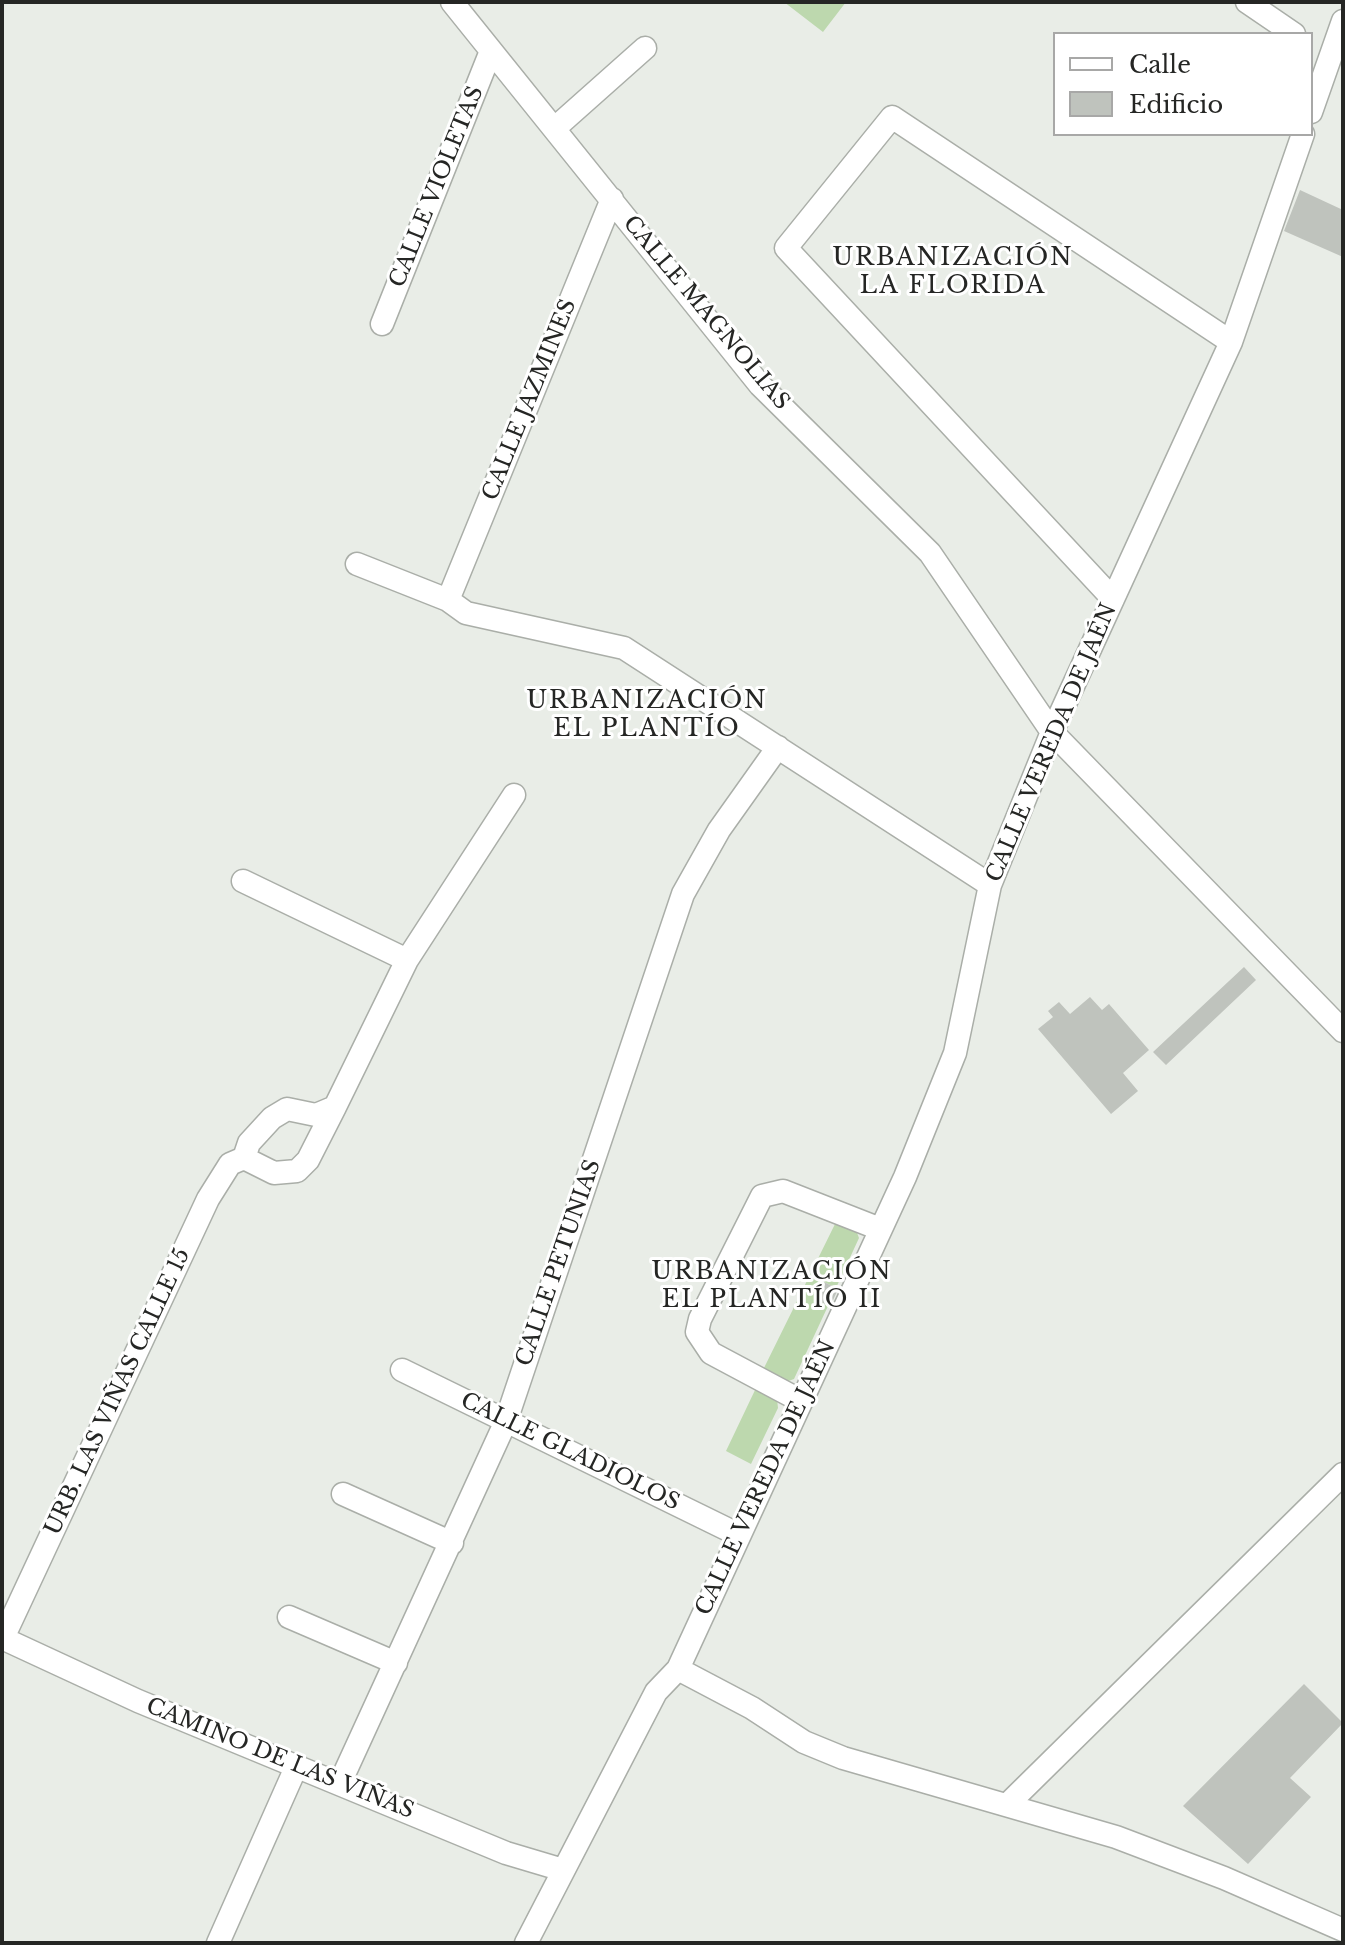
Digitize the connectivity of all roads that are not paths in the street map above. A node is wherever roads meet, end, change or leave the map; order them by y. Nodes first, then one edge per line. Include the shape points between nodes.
1 (452, 2) edge
2 (1247, 2) edge
3 (1343, 21) edge
4 (1291, 32) edge
5 (645, 48) dead end
6 (491, 51) junction
7 (1320, 52) edge
8 (1313, 99) edge
9 (555, 128) junction
10 (1302, 136) edge
11 (612, 199) junction
12 (382, 324) dead end
13 (1231, 342) junction
14 (357, 564) dead end
15 (1113, 599) junction
16 (448, 600) junction
17 (1052, 732) junction
18 (778, 747) junction
19 (514, 795) dead end
20 (243, 881) dead end
21 (990, 885) junction
22 (407, 960) junction
23 (1343, 1031) edge
24 (335, 1107) junction
25 (244, 1158) junction
26 (880, 1229) junction
27 (402, 1370) dead end
28 (801, 1401) junction
29 (506, 1421) junction
30 (1343, 1474) edge
31 (343, 1494) dead end
32 (739, 1535) junction
33 (452, 1543) junction
34 (289, 1617) dead end
35 (2, 1638) edge
36 (396, 1663) junction
37 (678, 1669) junction
38 (297, 1765) junction
39 (340, 1783) junction
40 (1008, 1804) junction
41 (563, 1870) junction
42 (1343, 1930) edge
43 (218, 1943) edge
44 (526, 1943) edge

1 - 6 street, CALLE MAGNOLIAS
2 - 4 street
3 - 7 street
5 - 9 street
6 - 9 street, CALLE MAGNOLIAS
6 - 12 street, CALLE VIOLETAS
7 - 8 street
9 - 11 street, CALLE MAGNOLIAS
10 - 13 street, CALLE VEREDA DE JAÉN
11 - 16 street, CALLE JAZMINES
11 - 17 street, CALLE MAGNOLIAS via 760,385 930,553
13 - 15 street, CALLE VEREDA DE JAÉN
13 - 15 street via 892,117 786,248
14 - 16 street
15 - 17 street, CALLE VEREDA DE JAÉN
16 - 18 street via 466,613 624,648
17 - 21 street, CALLE VEREDA DE JAÉN
17 - 23 street, CALLE MAGNOLIAS
18 - 21 street
18 - 29 street, CALLE PETUNIAS via 719,830 683,894
19 - 22 street
20 - 22 street
21 - 26 street, CALLE VEREDA DE JAÉN via 955,1053
22 - 24 street
24 - 25 street, URB. LAS VIÑAS CALLE 15 via 316,1115 287,1109 259,1130
24 - 25 street via 297,1171 274,1173
25 - 35 street, URB. LAS VIÑAS CALLE 15 via 230,1164 208,1199
26 - 28 street, CALLE VEREDA DE JAÉN
26 - 28 street via 783,1191 762,1196 700,1319 697,1332 711,1353
27 - 29 street, CALLE GLADIOLOS
28 - 32 street, CALLE VEREDA DE JAÉN
29 - 32 street, CALLE GLADIOLOS
29 - 33 street, CALLE PETUNIAS
30 - 40 street
31 - 33 street
32 - 37 street, CALLE VEREDA DE JAÉN
33 - 36 street, CALLE PETUNIAS
34 - 36 street
35 - 38 street, CAMINO DE LAS VIÑAS via 138,1701
36 - 39 street, CALLE PETUNIAS
37 - 40 street via 804,1742 843,1758
37 - 41 street, CALLE VEREDA DE JAÉN via 656,1692
38 - 39 street, CAMINO DE LAS VIÑAS
38 - 43 street
39 - 41 street, CAMINO DE LAS VIÑAS via 506,1853
40 - 42 street via 1116,1837
41 - 44 street, CALLE VEREDA DE JAÉN

